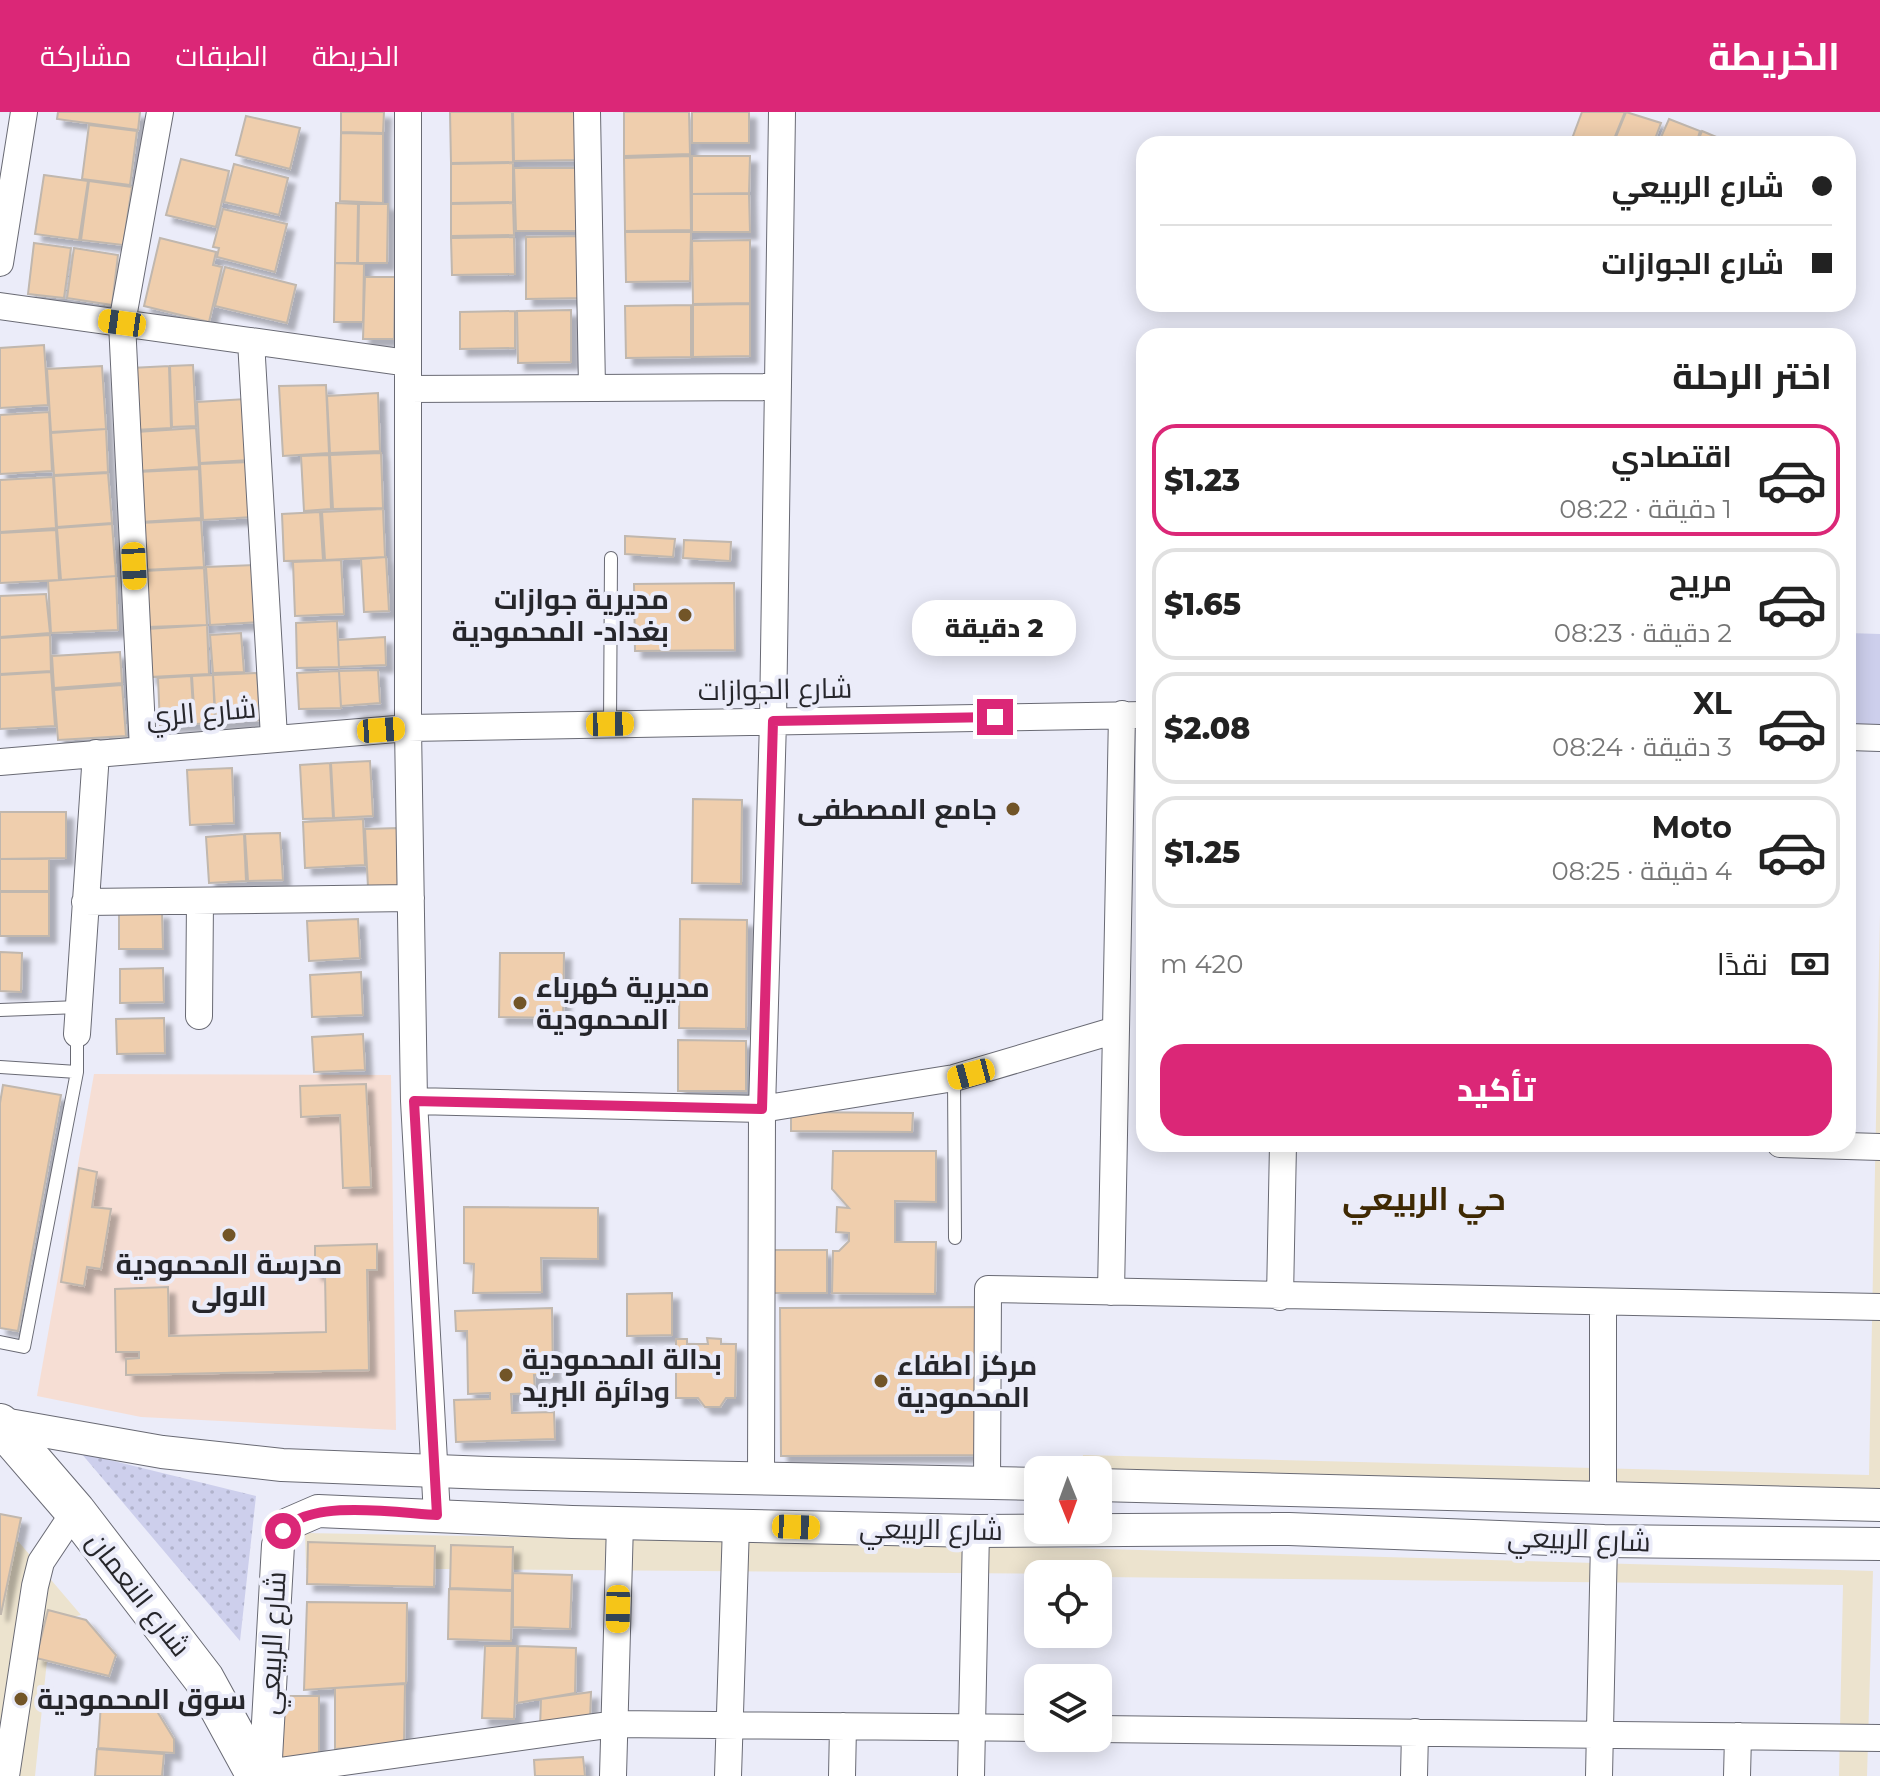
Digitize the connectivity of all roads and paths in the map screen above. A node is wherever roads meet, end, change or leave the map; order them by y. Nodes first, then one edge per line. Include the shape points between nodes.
1 (24, 112) edge
2 (160, 112) edge
3 (408, 112) edge
4 (587, 112) edge
5 (782, 112) edge
6 (0, 263) edge
7 (0, 306) edge
8 (122, 323) junction
9 (251, 341) junction
10 (408, 363) junction
11 (778, 387) junction
12 (592, 388) junction
13 (408, 389) junction
14 (611, 558) dead end
15 (1133, 715) edge
16 (773, 721) junction
17 (610, 724) junction
18 (408, 728) junction
19 (274, 737) junction
20 (1856, 737) edge
21 (1880, 738) edge
22 (143, 749) junction
23 (96, 753) junction
24 (0, 762) edge
25 (411, 898) junction
26 (200, 901) junction
27 (85, 902) junction
28 (79, 1007) junction
29 (0, 1010) edge
30 (199, 1016) dead end
31 (1116, 1030) junction
32 (77, 1034) joint
33 (0, 1067) edge
34 (77, 1072) junction
35 (954, 1078) junction
36 (414, 1101) junction
37 (762, 1109) junction
38 (1856, 1146) edge
39 (1880, 1147) edge
40 (1283, 1152) edge
41 (955, 1238) dead end
42 (1111, 1292) junction
43 (1280, 1297) junction
44 (1603, 1302) junction
45 (1880, 1307) edge
46 (0, 1342) edge
47 (1, 1424) edge
48 (437, 1471) junction
49 (761, 1479) junction
50 (987, 1483) junction
51 (1024, 1484) edge
52 (1112, 1485) edge
53 (1267, 1488) junction
54 (1331, 1489) junction
55 (1603, 1497) junction
56 (1879, 1504) edge
57 (75, 1511) junction
58 (437, 1515) junction
59 (620, 1523) junction
60 (736, 1525) junction
61 (1265, 1529) junction
62 (976, 1531) junction
63 (1324, 1531) junction
64 (1604, 1541) junction
65 (1879, 1545) edge
66 (615, 1724) junction
67 (730, 1725) junction
68 (843, 1726) junction
69 (972, 1727) junction
70 (1024, 1728) edge
71 (1112, 1729) edge
72 (1415, 1732) junction
73 (1600, 1734) junction
74 (1738, 1736) junction
75 (1880, 1738) edge
76 (262, 1775) edge
77 (6, 1776) edge
78 (613, 1776) edge
79 (728, 1776) edge
80 (842, 1776) edge
81 (971, 1776) edge
82 (1414, 1776) edge
83 (1599, 1776) edge
84 (1737, 1776) edge

1 - 6 street
2 - 8 street
3 - 10 street
4 - 12 street
5 - 11 street
7 - 8 street
8 - 9 street
8 - 22 street
9 - 10 street
9 - 19 street
10 - 13 street
11 - 12 street
11 - 16 street
12 - 13 street
13 - 18 street
14 - 17 lane
15 - 16 street, شارع الجوازات
15 - 31 street
16 - 17 street, شارع الجوازات
16 - 37 street
17 - 18 street, شارع الجوازات
18 - 19 street, شارع الري
18 - 25 street
19 - 22 street, شارع الري
20 - 21 street
22 - 23 street, شارع الري
23 - 24 street, شارع الري
23 - 27 street
25 - 26 street
25 - 36 street
26 - 27 street
26 - 30 street
27 - 28 street
28 - 29 lane
28 - 32 street
31 - 35 street
31 - 42 street
32 - 34 lane
33 - 34 lane
34 - 46 lane via 24,1347
35 - 37 street
35 - 41 lane
36 - 37 street
36 - 48 street
37 - 49 street
38 - 39 street
40 - 43 street
42 - 43 street
42 - 50 street via 988,1289
43 - 44 street
44 - 45 street
44 - 55 street
47 - 48 street, شارع الربيعي via 222,1460
47 - 57 main road, شارع النعمان
48 - 49 street, شارع الربيعي
48 - 58 street
49 - 50 street, شارع الربيعي
50 - 51 street, شارع الربيعي
52 - 53 street, شارع الربيعي
53 - 54 street, شارع الربيعي
53 - 61 street via 1282,1498 1285,1511 1280,1522
54 - 55 street, شارع الربيعي
54 - 63 street via 1312,1495 1306,1506 1311,1523
55 - 56 street, شارع الربيعي
57 - 76 main road, شارع النعمان via 204,1679
57 - 77 street via 41,1562
58 - 59 street, شارع الربيعي
58 - 76 street, شارع الربيعي via 318,1511 294,1519 283,1531
59 - 60 street, شارع الربيعي
59 - 66 street
60 - 62 street, شارع الربيعي
60 - 67 street
61 - 62 street, شارع الربيعي
61 - 63 street, شارع الربيعي
62 - 69 street
63 - 64 street, شارع الربيعي
64 - 65 street, شارع الربيعي
64 - 73 street
66 - 67 street
66 - 76 street
66 - 78 street
67 - 68 street
67 - 79 street
68 - 69 street
68 - 80 street
69 - 70 street
69 - 81 street
71 - 72 street
72 - 73 street
72 - 82 street
73 - 74 street
73 - 83 street
74 - 75 street
74 - 84 street

